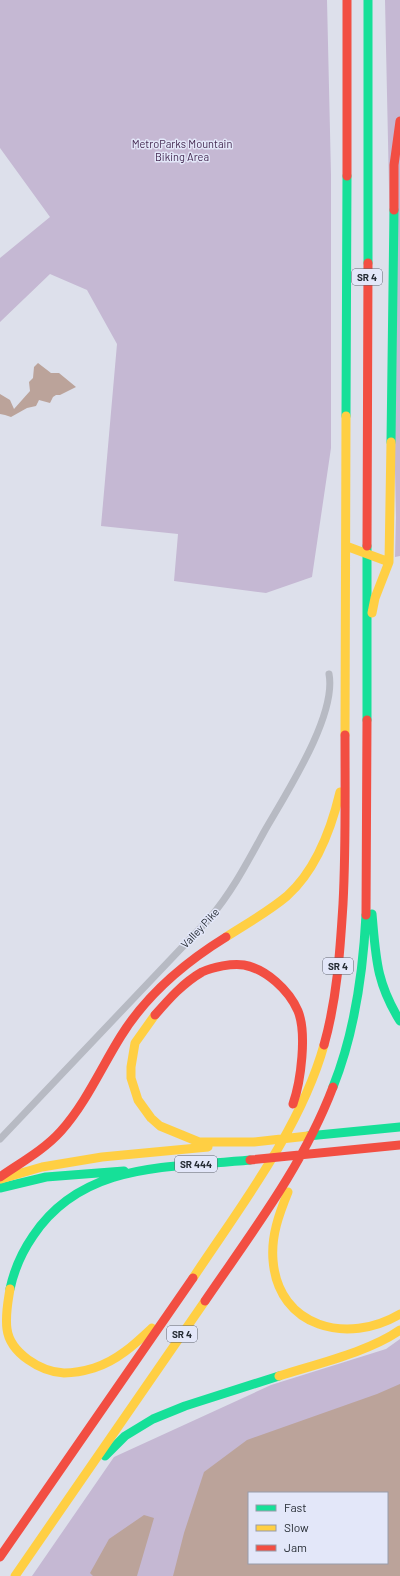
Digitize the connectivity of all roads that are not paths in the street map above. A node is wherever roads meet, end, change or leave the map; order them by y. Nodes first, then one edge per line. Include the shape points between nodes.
1 (348, 0) edge
2 (368, 0) edge
3 (400, 120) edge
4 (346, 546) junction
5 (367, 554) junction
6 (389, 562) junction
7 (367, 630) junction
8 (329, 674) dead end
9 (344, 768) junction
10 (367, 863) junction
11 (400, 1021) edge
12 (400, 1127) edge
13 (0, 1139) edge
14 (254, 1142) junction
15 (400, 1145) edge
16 (307, 1146) junction
17 (274, 1152) junction
18 (328, 1152) junction
19 (400, 1156) edge
20 (149, 1169) junction
21 (0, 1178) edge
22 (0, 1188) edge
23 (177, 1303) junction
24 (400, 1314) edge
25 (400, 1330) edge
26 (66, 1502) junction
27 (0, 1557) edge
28 (15, 1576) edge

1 - 4 main road, SR 4
2 - 5 main road, SR 4
3 - 6 main road via 394,165 394,345
4 - 5 main road
4 - 9 main road, SR 4
5 - 6 main road
5 - 7 main road, SR 4
6 - 7 main road via 375,598
7 - 10 main road, SR 4
8 - 13 street, Valley Pike via 327,701 315,739 228,895 209,919
9 - 17 main road, SR 4 via 345,863 333,1006 323,1048 308,1087 293,1120
9 - 21 main road via 330,825 310,868 294,890 184,965 163,984 143,1005 120,1037 66,1126
10 - 11 main road via 380,979 390,1005
10 - 16 main road, SR 4 via 362,966 354,1019 326,1107
12 - 14 main road
14 - 17 main road via 198,1142 171,1132 155,1122 144,1109 138,1100 131,1078 135,1043 151,1020 182,986 203,972 222,966 244,965 265,974 283,987 298,1010 302,1035 296,1095
14 - 21 main road via 102,1157 42,1167
15 - 18 main road, SR 444
16 - 24 main road via 280,1208 273,1238 274,1271 281,1294 294,1311 314,1324 343,1331 371,1326
16 - 26 main road, SR 4 via 274,1201
17 - 23 main road, SR 4
18 - 19 main road via 387,1151
18 - 20 main road, SR 444
20 - 22 main road via 55,1175
20 - 23 main road via 86,1187 62,1202 40,1222 19,1255 7,1285 4,1317 12,1341 37,1365 57,1372 81,1372 106,1364 120,1355 143,1338
23 - 27 main road, SR 4
25 - 26 main road via 389,1338 360,1350 185,1406 153,1419 125,1436 109,1451
26 - 28 main road, SR 4

